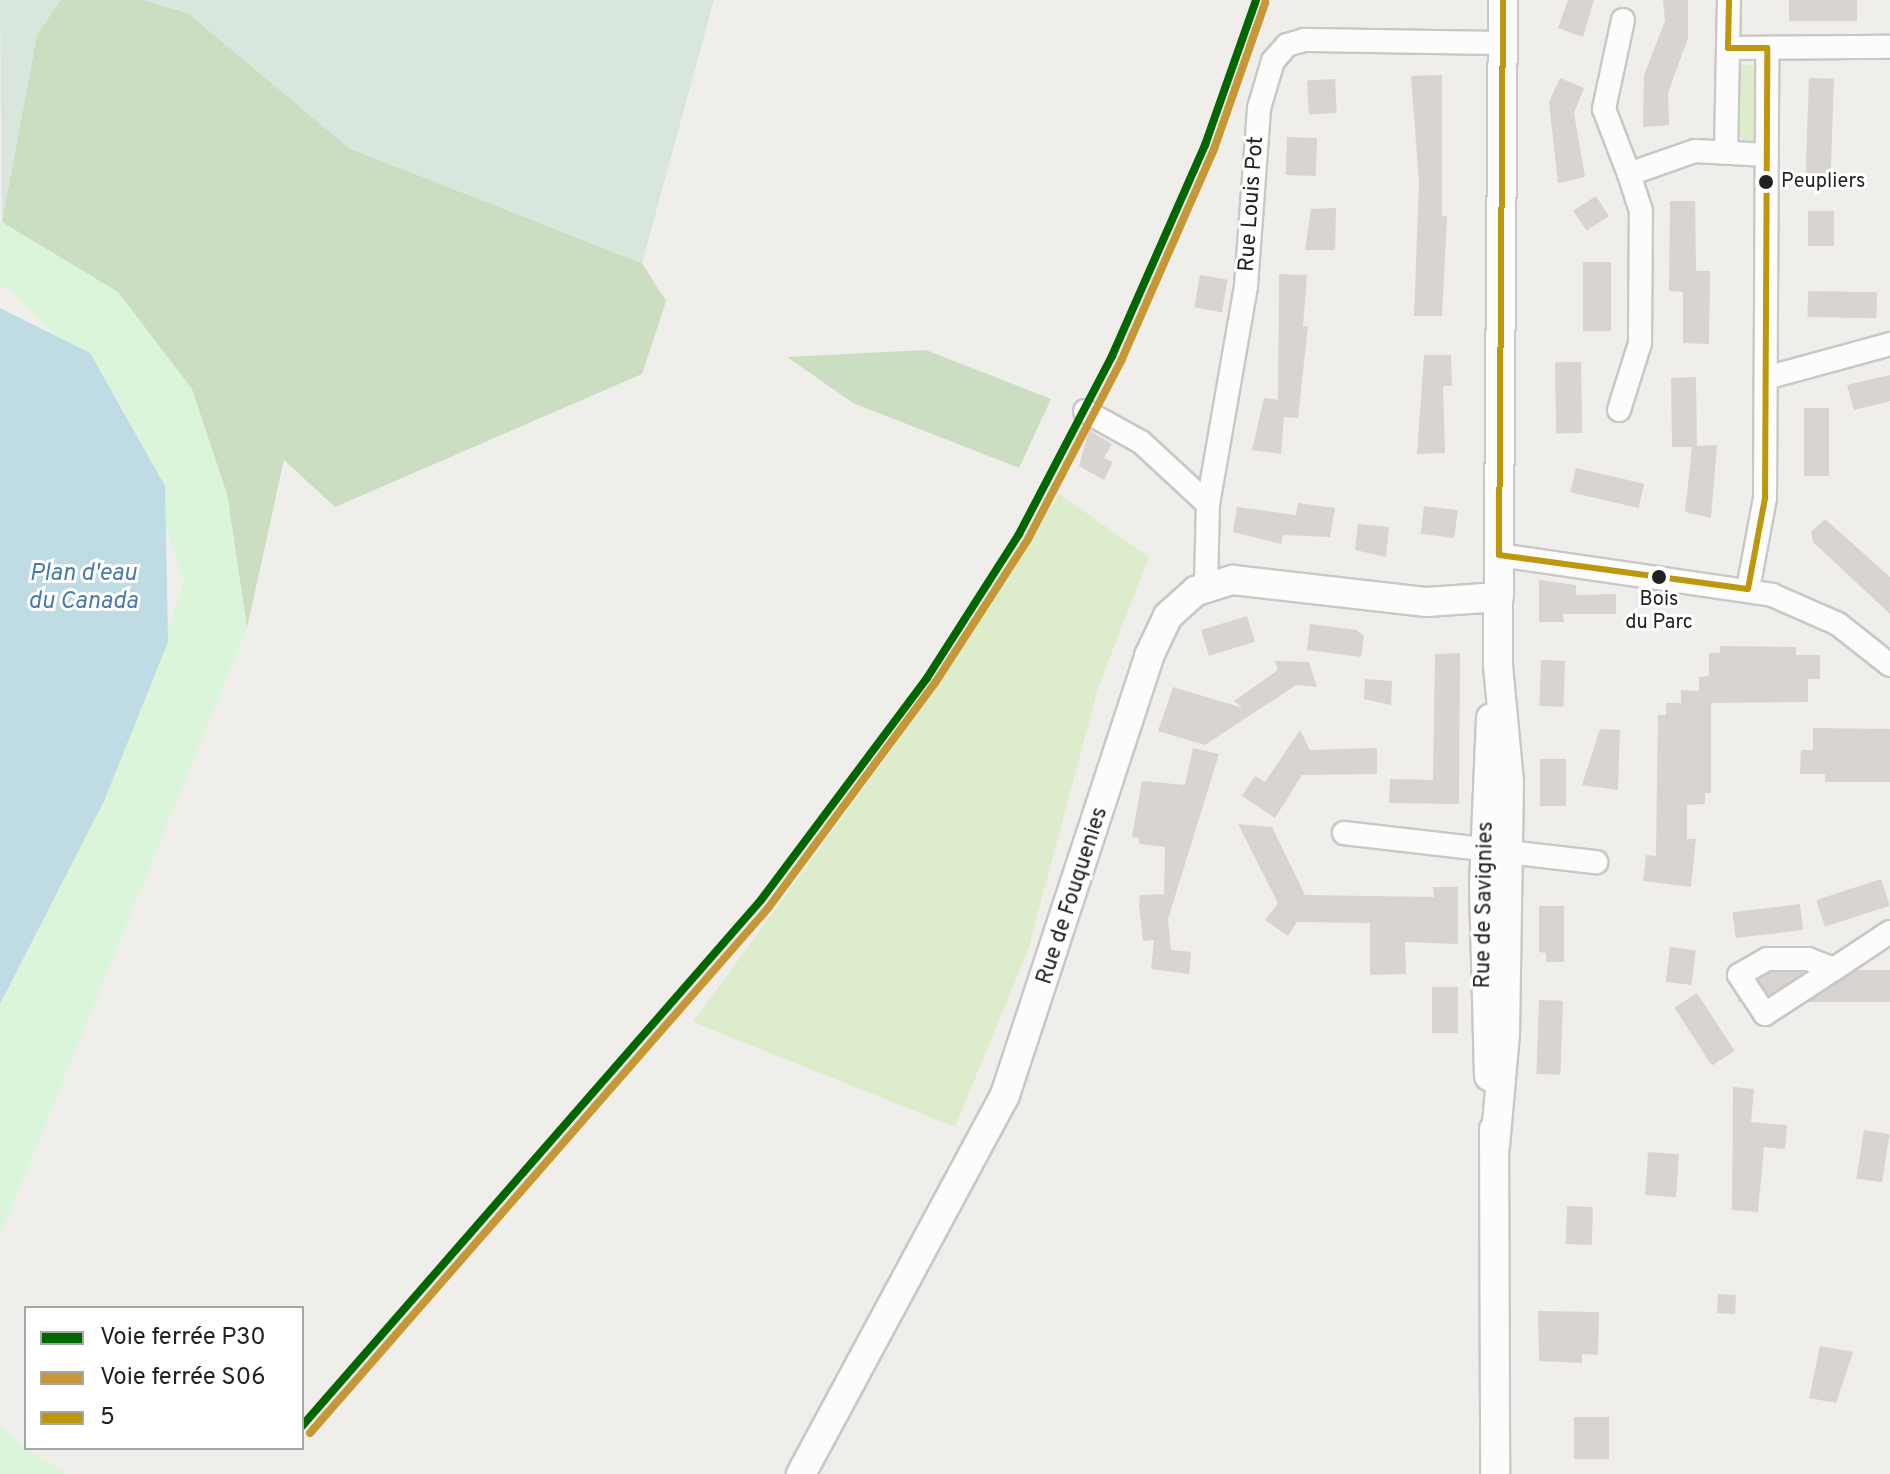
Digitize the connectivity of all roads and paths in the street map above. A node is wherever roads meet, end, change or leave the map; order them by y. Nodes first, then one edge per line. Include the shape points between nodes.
1 (1503, 0) edge
2 (1729, 0) edge
3 (1623, 20) dead end
4 (1503, 43) junction
5 (1890, 47) edge
6 (1728, 48) junction
7 (1767, 48) junction
8 (1726, 151) junction
9 (1767, 155) junction
10 (1629, 174) junction
11 (1890, 344) edge
12 (1766, 378) junction
13 (1619, 410) dead end
14 (1085, 411) dead end
15 (1208, 504) junction
16 (1499, 555) junction
17 (1206, 585) junction
18 (1748, 589) junction
19 (1499, 597) junction
20 (1890, 665) edge
21 (1344, 833) dead end
22 (1496, 851) junction
23 (1596, 862) dead end
24 (1890, 932) edge
25 (1834, 969) dead end
26 (801, 1474) edge
27 (1495, 1474) edge

1 - 4 street, Rue de Savignies
2 - 6 street
3 - 10 street via 1604,109
4 - 15 street, Rue Louis Pot via 1304,40 1287,45 1273,61 1259,108 1246,286
4 - 16 street, Rue de Savignies
5 - 7 street
6 - 7 street
6 - 8 street
7 - 9 street
8 - 9 street
8 - 10 street via 1684,153
9 - 12 street
10 - 13 street via 1641,211 1640,343
11 - 12 street
12 - 18 street via 1764,515
14 - 15 street via 1141,442
15 - 17 street, Rue Louis Pot
16 - 18 street
16 - 19 street, Rue de Savignies
17 - 19 street via 1248,581 1427,602
17 - 26 street, Rue de Fouquenies via 1178,605 1154,640 1005,1095
18 - 20 street via 1819,614
19 - 22 street, Rue de Savignies via 1498,666 1488,745
21 - 22 street
22 - 23 street
22 - 27 street, Rue de Savignies via 1484,1022 1495,1146
24 - 25 street

